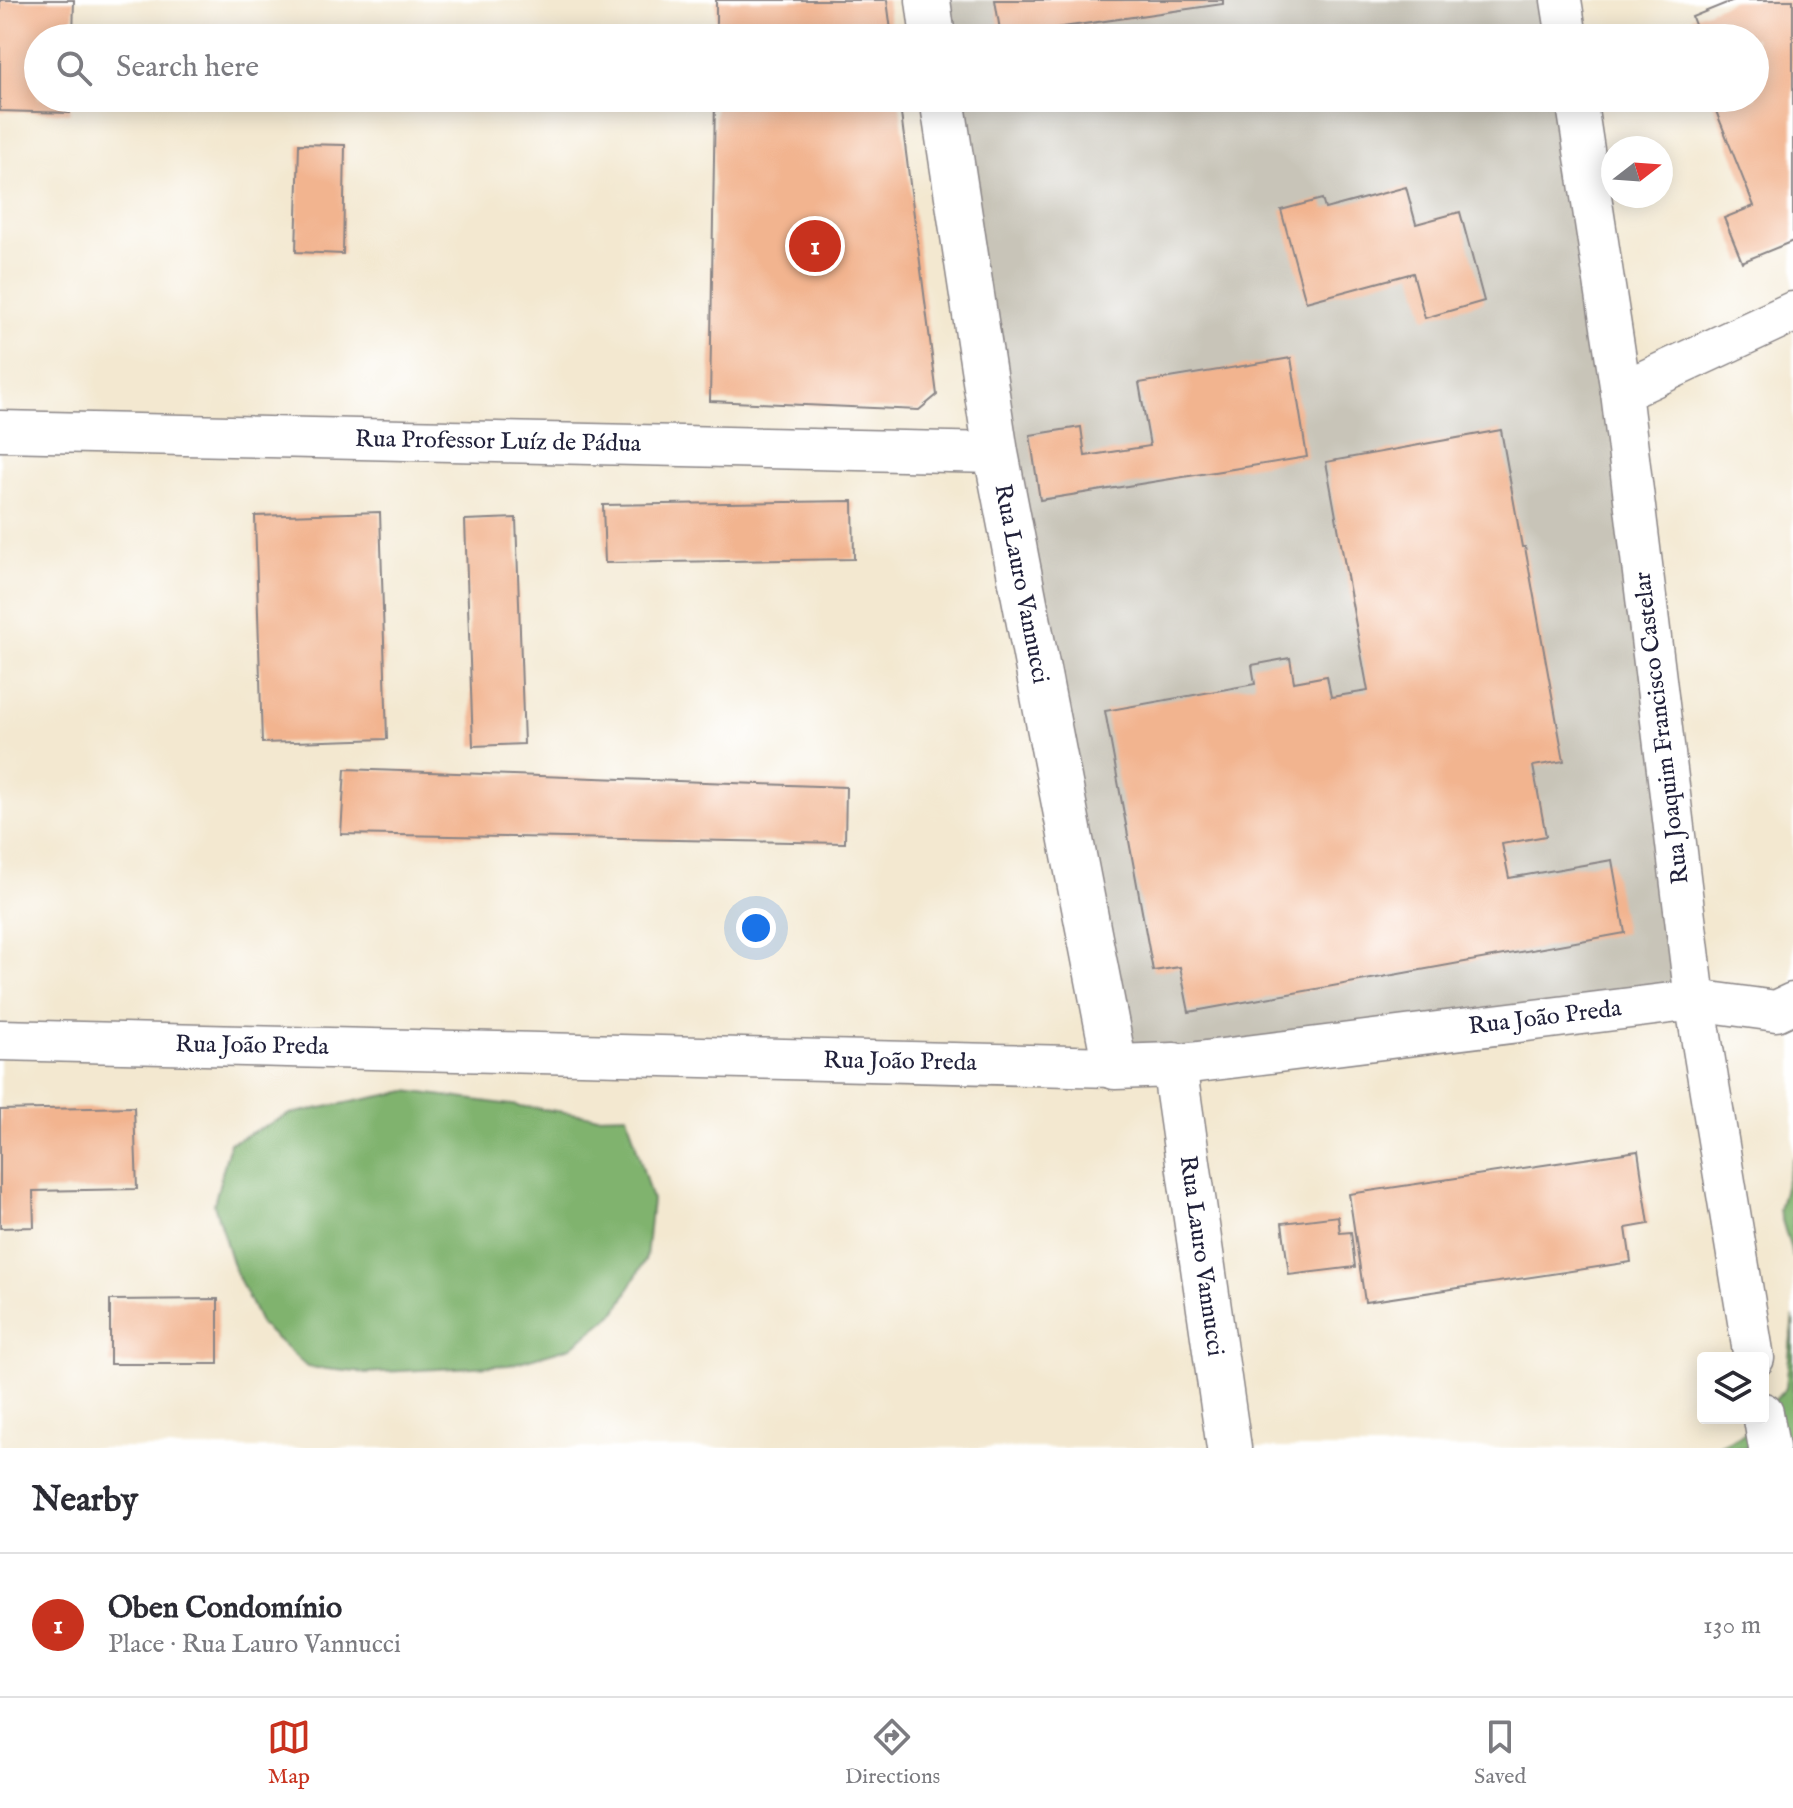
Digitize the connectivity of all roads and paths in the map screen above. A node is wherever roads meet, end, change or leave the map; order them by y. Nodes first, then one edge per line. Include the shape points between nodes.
1 (928, 0) edge
2 (1561, 0) edge
3 (931, 24) edge
4 (1565, 24) edge
5 (944, 112) edge
6 (1578, 112) edge
7 (1793, 312) edge
8 (1621, 392) junction
9 (0, 431) edge
10 (996, 453) junction
11 (1695, 1000) junction
12 (1793, 1003) edge
13 (0, 1040) edge
14 (1174, 1065) junction
15 (1115, 1067) junction
16 (1753, 1352) edge
17 (1765, 1424) edge
18 (1229, 1448) edge
19 (1769, 1448) edge

1 - 3 street
2 - 4 street
5 - 10 street, Rua Lauro Vannucci
6 - 8 street, Rua Joaquim Francisco Castelar
7 - 8 street
8 - 11 street, Rua Joaquim Francisco Castelar
9 - 10 street, Rua Professor Luíz de Pádua
10 - 15 street, Rua Lauro Vannucci
11 - 12 street, Rua João Preda via 1776,1011
11 - 14 street, Rua João Preda
11 - 16 street, Rua Joaquim Francisco Castelar
13 - 15 street, Rua João Preda
14 - 15 street, Rua João Preda
14 - 18 street, Rua Lauro Vannucci
17 - 19 street

